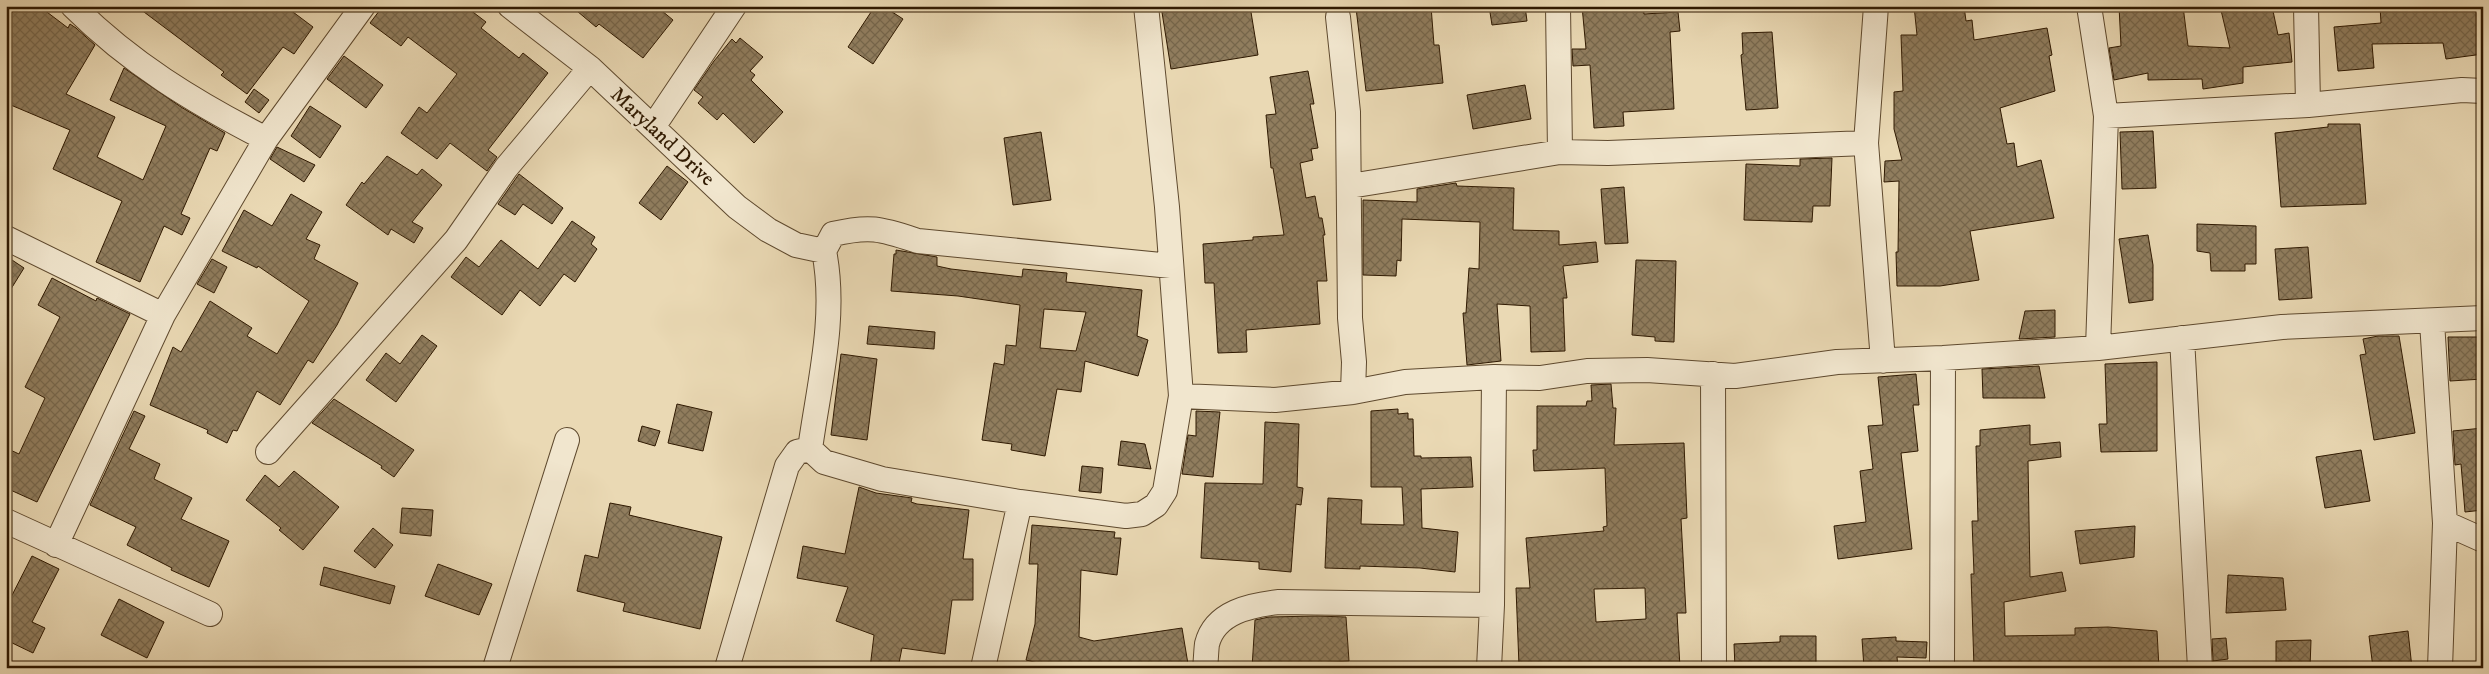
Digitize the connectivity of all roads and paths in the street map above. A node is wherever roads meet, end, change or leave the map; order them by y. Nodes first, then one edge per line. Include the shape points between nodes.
1 (73, 6) edge
2 (363, 6) edge
3 (510, 6) edge
4 (734, 6) edge
5 (1146, 6) edge
6 (1558, 6) edge
7 (1876, 6) edge
8 (2089, 6) edge
9 (2306, 6) edge
10 (1338, 18) dead end
11 (590, 68) junction
12 (2483, 91) edge
13 (2308, 105) junction
14 (2106, 116) junction
15 (653, 127) junction
16 (266, 139) junction
17 (1866, 143) junction
18 (1560, 152) junction
19 (1350, 186) junction
20 (6, 238) edge
21 (824, 251) junction
22 (1171, 266) junction
23 (164, 315) junction
24 (2483, 318) edge
25 (2432, 322) junction
26 (2182, 338) junction
27 (2098, 348) junction
28 (1943, 358) junction
29 (1883, 361) junction
30 (1713, 374) junction
31 (1494, 377) junction
32 (1353, 392) junction
33 (1181, 396) junction
34 (567, 440) dead end
35 (810, 449) junction
36 (268, 452) dead end
37 (1020, 502) junction
38 (6, 521) edge
39 (2445, 523) junction
40 (2483, 540) edge
41 (56, 545) junction
42 (1492, 605) junction
43 (210, 614) dead end
44 (495, 668) edge
45 (727, 668) edge
46 (983, 668) edge
47 (1205, 668) edge
48 (1489, 668) edge
49 (1714, 668) edge
50 (1942, 668) edge
51 (2200, 668) edge
52 (2440, 668) edge

1 - 16 street via 134,60 201,105
2 - 16 street
3 - 11 street, Maryland Drive
4 - 15 street
5 - 22 street
6 - 18 street
7 - 17 street
8 - 14 street
9 - 13 street
10 - 19 street via 1348,112
11 - 15 street, Maryland Drive
11 - 36 street via 506,168 456,240
12 - 13 street via 2462,90
13 - 14 street
14 - 27 street
15 - 21 street, Maryland Drive via 742,211 768,230 796,245
16 - 23 street
17 - 18 street
17 - 29 street
18 - 19 street
19 - 32 street
20 - 23 street
21 - 22 street via 833,234 861,228 885,230 918,241
21 - 35 street via 828,270 829,318
22 - 33 street
23 - 41 street
24 - 25 street
25 - 26 street via 2292,327
25 - 39 street
26 - 27 street
26 - 51 street
27 - 28 street
28 - 29 street
28 - 50 street
29 - 30 street via 1837,362 1735,376
30 - 31 street via 1647,370 1587,371 1540,378
30 - 49 street
31 - 32 street via 1405,382
31 - 42 street
32 - 33 street via 1275,400
33 - 37 street via 1165,491 1156,504 1142,514 1126,516
34 - 44 street
35 - 37 street via 824,462 882,479
35 - 45 street via 797,452 787,466
37 - 46 street
38 - 41 street
39 - 40 street
39 - 52 street
41 - 43 street
42 - 47 street via 1256,604 1234,612 1214,627 1207,644
42 - 48 street

